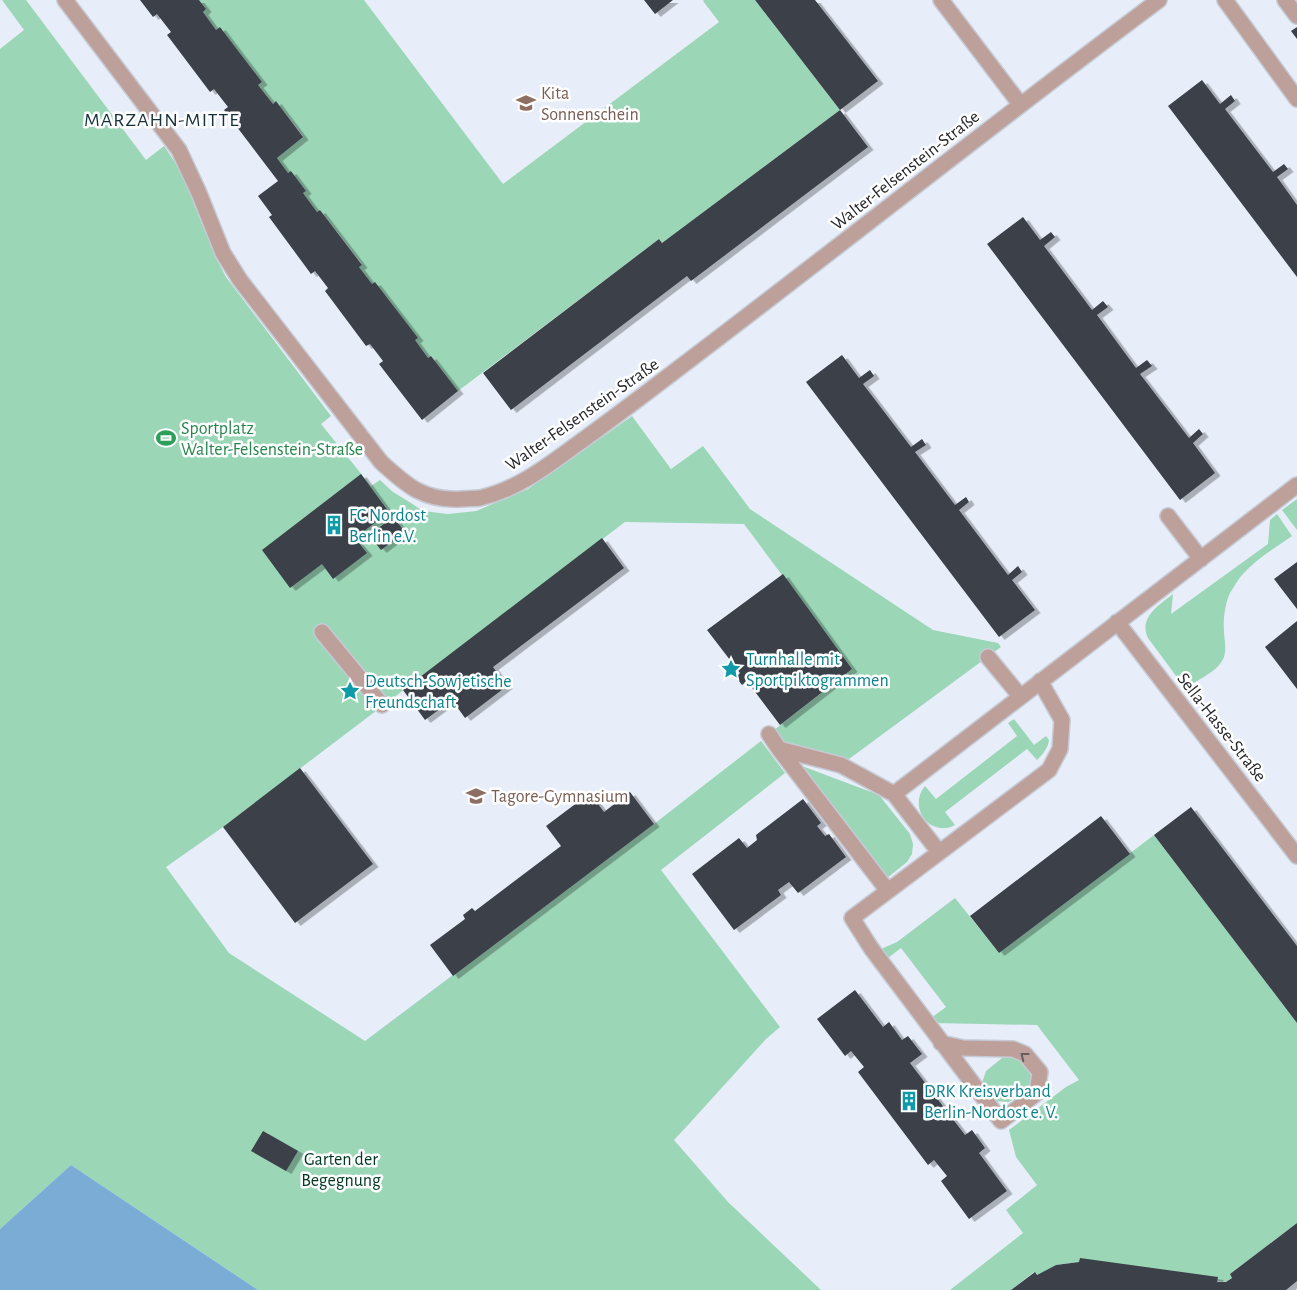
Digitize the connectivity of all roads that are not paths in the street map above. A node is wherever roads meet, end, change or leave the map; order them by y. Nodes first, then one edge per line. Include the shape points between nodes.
1 (65, 0) edge
2 (941, 0) edge
3 (1159, 0) edge
4 (1225, 0) edge
5 (1285, 0) edge
6 (1297, 16) edge
7 (1297, 99) edge
8 (1020, 104) junction
9 (1297, 486) edge
10 (1168, 516) dead end
11 (1201, 559) junction
12 (1117, 622) junction
13 (322, 632) dead end
14 (988, 657) dead end
15 (1040, 681) junction
16 (1020, 696) junction
17 (382, 705) dead end
18 (769, 734) dead end
19 (779, 749) junction
20 (894, 794) junction
21 (939, 852) junction
22 (1297, 856) edge
23 (888, 891) junction
24 (941, 1043) junction

1 - 8 street, Walter-Felsenstein-Straße via 179,150 222,253 240,280 381,462 414,490 447,499 479,498 510,488 556,459 774,297
2 - 8 street
3 - 8 street, Walter-Felsenstein-Straße
4 - 7 street
5 - 6 street
9 - 11 street
10 - 11 street
11 - 12 street
12 - 15 street
12 - 22 street, Sella-Hasse-Straße
13 - 17 street
14 - 16 street
15 - 16 street
15 - 21 street via 1062,720 1060,750 1048,770
16 - 20 street
18 - 19 street
19 - 20 street via 841,765
19 - 23 street
20 - 21 street
21 - 23 street
23 - 24 street via 852,918
24 -> 24 street via 1001,1121 1037,1093 1040,1072 1025,1054 1014,1049 963,1048

